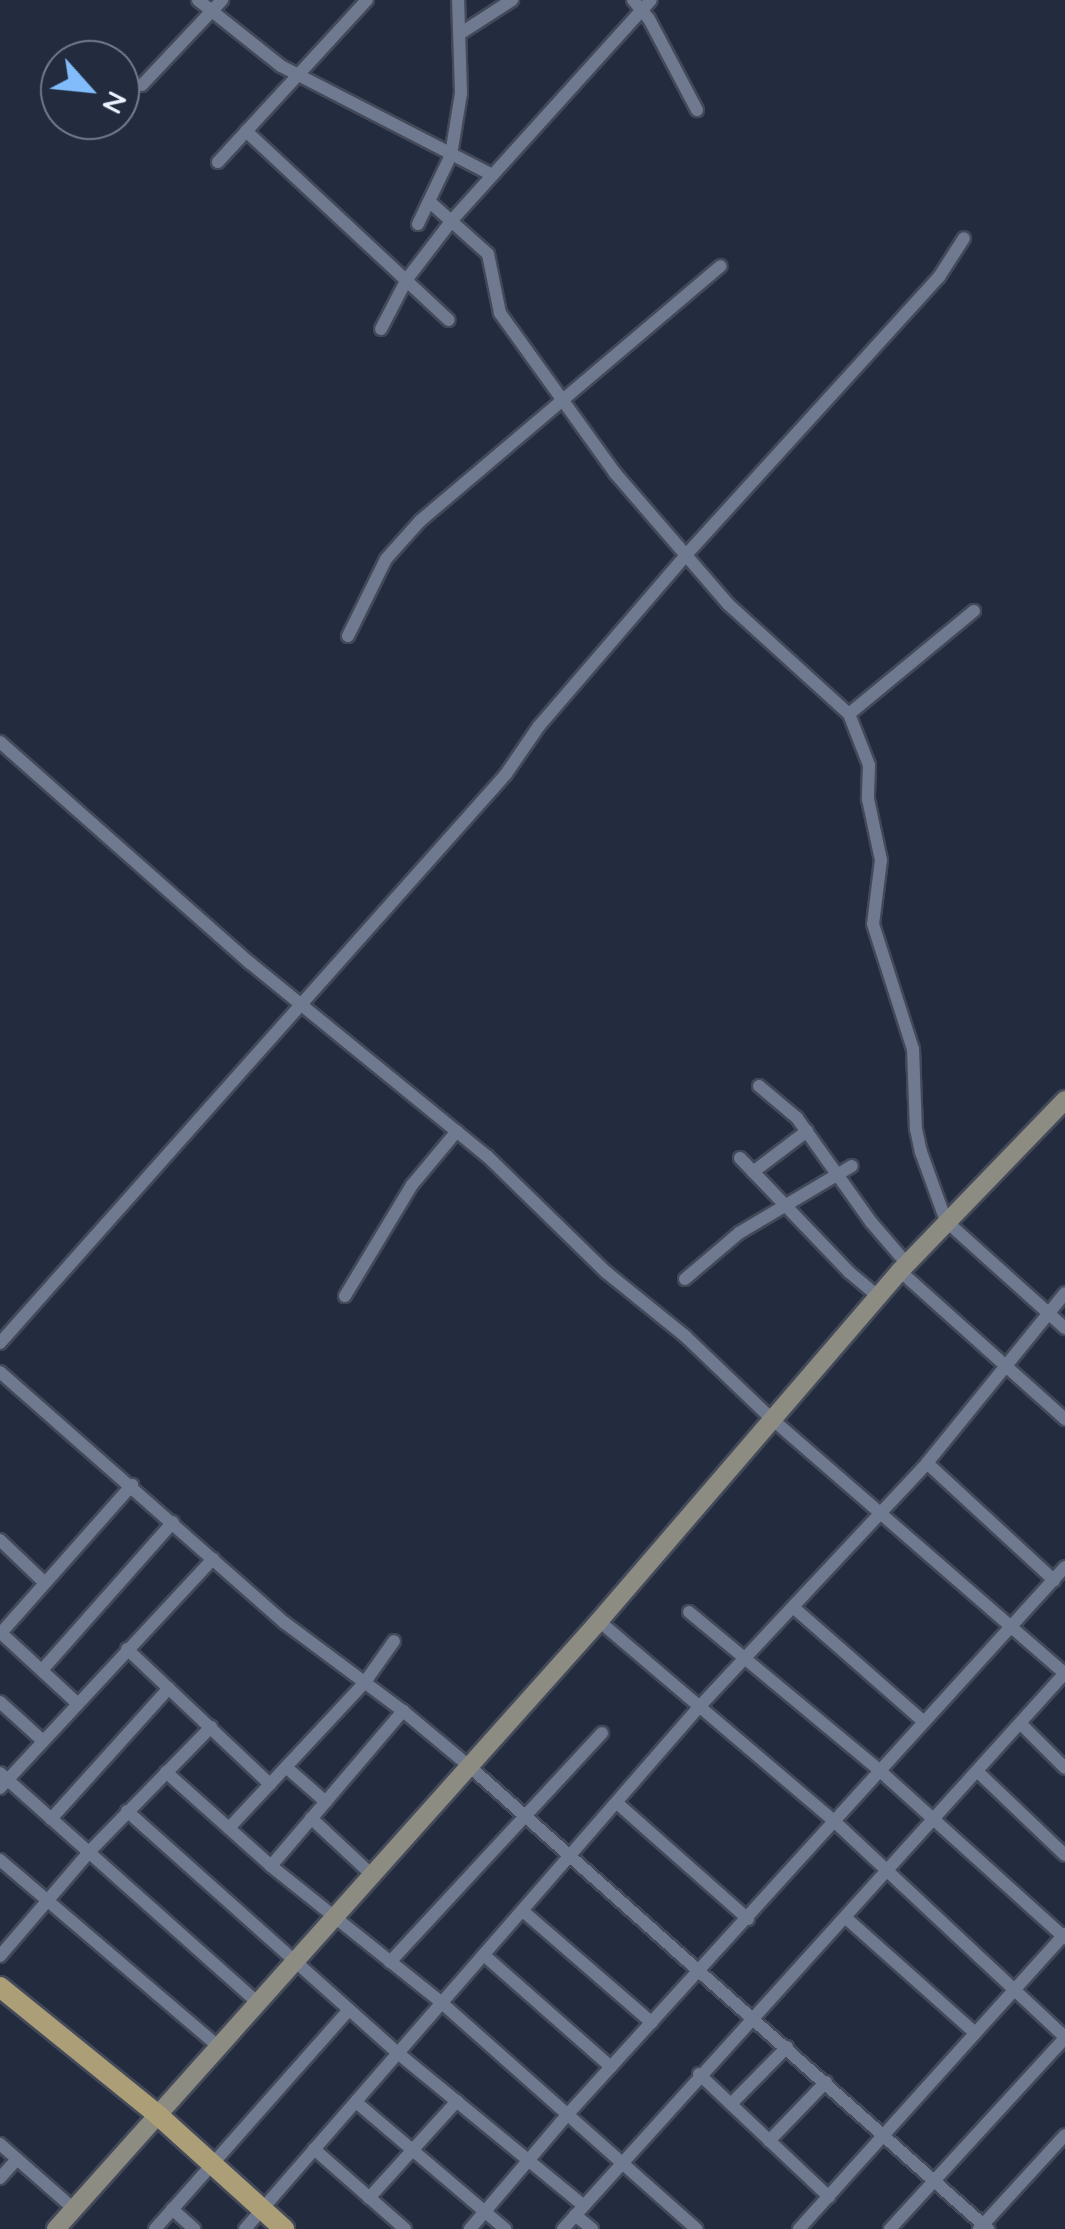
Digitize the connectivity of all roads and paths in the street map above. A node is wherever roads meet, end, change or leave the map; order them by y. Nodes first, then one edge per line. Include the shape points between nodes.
1 (198, 0) edge
2 (222, 0) edge
3 (367, 0) edge
4 (458, 0) edge
5 (512, 0) edge
6 (642, 3) edge
7 (211, 11) junction
8 (461, 33) junction
9 (298, 76) junction
10 (142, 85) dead end
11 (697, 110) dead end
12 (246, 132) junction
13 (450, 155) junction
14 (218, 162) dead end
15 (492, 175) junction
16 (431, 203) junction
17 (453, 219) junction
18 (418, 224) dead end
19 (964, 238) dead end
20 (722, 266) dead end
21 (407, 280) junction
22 (449, 320) dead end
23 (381, 330) dead end
24 (561, 404) junction
25 (685, 556) junction
26 (974, 611) dead end
27 (348, 636) dead end
28 (849, 714) junction
29 (0, 742) edge
30 (300, 1002) junction
31 (759, 1086) dead end
32 (1065, 1100) edge
33 (457, 1131) junction
34 (807, 1132) junction
35 (740, 1158) dead end
36 (852, 1166) dead end
37 (753, 1172) junction
38 (836, 1177) junction
39 (783, 1205) junction
40 (946, 1222) junction
41 (903, 1268) junction
42 (685, 1279) dead end
43 (1065, 1293) edge
44 (345, 1296) dead end
45 (878, 1296) junction
46 (1048, 1313) junction
47 (1065, 1328) edge
48 (0, 1343) edge
49 (1004, 1364) junction
50 (0, 1372) edge
51 (772, 1419) junction
52 (1065, 1419) edge
53 (927, 1463) junction
54 (132, 1485) junction
55 (880, 1512) junction
56 (173, 1522) junction
57 (0, 1540) edge
58 (213, 1559) junction
59 (1065, 1567) edge
60 (1054, 1580) junction
61 (46, 1583) junction
62 (794, 1607) junction
63 (689, 1612) dead end
64 (598, 1621) junction
65 (1011, 1630) junction
66 (0, 1632) edge
67 (394, 1641) dead end
68 (127, 1649) junction
69 (746, 1658) junction
70 (43, 1669) junction
71 (1065, 1674) edge
72 (365, 1682) junction
73 (169, 1688) junction
74 (0, 1702) edge
75 (78, 1704) junction
76 (699, 1707) junction
77 (403, 1710) junction
78 (924, 1722) junction
79 (1020, 1724) junction
80 (211, 1727) junction
81 (602, 1733) dead end
82 (44, 1741) junction
83 (469, 1766) junction
84 (286, 1767) junction
85 (1065, 1768) edge
86 (879, 1770) junction
87 (166, 1772) junction
88 (978, 1772) junction
89 (2, 1780) edge
90 (270, 1784) junction
91 (326, 1802) junction
92 (616, 1802) junction
93 (127, 1811) junction
94 (524, 1816) junction
95 (311, 1818) junction
96 (52, 1820) junction
97 (935, 1820) junction
98 (834, 1821) junction
99 (229, 1828) junction
100 (88, 1852) junction
101 (1065, 1855) edge
102 (570, 1858) junction
103 (0, 1860) edge
104 (271, 1866) junction
105 (889, 1871) junction
106 (372, 1875) junction
107 (47, 1900) junction
108 (524, 1912) junction
109 (334, 1918) junction
110 (748, 1918) junction
111 (846, 1918) junction
112 (1064, 1936) edge
113 (0, 1956) edge
114 (485, 1956) junction
115 (294, 1962) junction
116 (390, 1962) junction
117 (702, 1970) junction
118 (0, 1987) edge
119 (1016, 1990) junction
120 (258, 2003) junction
121 (443, 2004) junction
122 (349, 2010) junction
123 (752, 2016) junction
124 (652, 2023) junction
125 (975, 2033) junction
126 (1065, 2038) edge
127 (218, 2046) junction
128 (787, 2047) junction
129 (398, 2054) junction
130 (611, 2066) junction
131 (700, 2074) junction
132 (826, 2082) junction
133 (456, 2101) junction
134 (356, 2102) junction
135 (731, 2104) junction
136 (568, 2114) junction
137 (158, 2115) junction
138 (1065, 2135) edge
139 (886, 2136) junction
140 (769, 2140) junction
141 (0, 2144) edge
142 (314, 2149) junction
143 (413, 2150) junction
144 (17, 2159) junction
145 (528, 2160) junction
146 (621, 2161) junction
147 (212, 2164) junction
148 (0, 2178) edge
149 (934, 2180) junction
150 (829, 2197) junction
151 (370, 2198) junction
152 (74, 2209) junction
153 (261, 2209) junction
154 (172, 2210) junction
155 (579, 2210) junction
156 (485, 2211) junction
157 (983, 2228) edge
158 (56, 2229) edge
159 (155, 2229) edge
160 (194, 2229) edge
161 (245, 2229) edge
162 (284, 2229) edge
163 (406, 2229) edge
164 (470, 2229) edge
165 (505, 2229) edge
166 (563, 2229) edge
167 (592, 2229) edge
168 (696, 2229) edge
169 (799, 2229) edge
170 (890, 2229) edge

1 - 7 street
2 - 7 street
3 - 9 street
4 - 8 street
5 - 8 street
6 - 11 street
6 - 15 street
7 - 9 street
7 - 10 street
8 - 13 street via 461,93
9 - 12 street
9 - 13 street
12 - 14 street
12 - 21 street
13 - 15 street
13 - 16 street
15 - 17 street
16 - 17 street
16 - 18 street
17 - 21 street
17 - 24 street via 488,254 500,313
19 - 25 street via 921,298
20 - 24 street
21 - 22 street
21 - 23 street
24 - 25 street
24 - 27 street via 420,521 386,559
25 - 28 street
25 - 30 street via 506,774
26 - 28 street
28 - 40 street via 869,765 868,799 879,842 874,924 913,1049 916,1129
29 - 30 street
30 - 33 street
30 - 48 street
31 - 34 street
32 - 40 street
33 - 44 street via 412,1186
33 - 51 street
34 - 37 street
34 - 38 street
35 - 37 street
36 - 38 street
37 - 39 street
38 - 39 street
38 - 41 street
39 - 42 street
39 - 45 street
40 - 41 street
40 - 46 street
41 - 45 street
41 - 49 street
43 - 46 street
45 - 51 street
46 - 47 street
46 - 49 street
49 - 52 street
49 - 53 street
50 - 54 street
51 - 55 street
51 - 64 street
53 - 55 street
53 - 60 street
54 - 56 street
54 - 61 street
55 - 62 street
55 - 65 street
56 - 58 street
56 - 70 street
57 - 61 street
58 - 68 street
58 - 72 street via 285,1624
59 - 60 street
60 - 65 street
61 - 66 street
62 - 69 street
62 - 78 street
63 - 69 street
64 - 76 street
64 - 83 street
65 - 71 street
65 - 78 street
66 - 70 street
67 - 72 street
68 - 73 street
68 - 75 street
69 - 76 street
69 - 86 street
70 - 75 street
71 - 79 street
72 - 77 street
72 - 84 street
73 - 80 street
73 - 96 street
74 - 82 street
75 - 82 street
76 - 92 street
76 - 98 street
77 - 83 street
77 - 91 street
78 - 86 street
79 - 85 street
79 - 88 street
80 - 87 street
80 - 90 street
81 - 94 street
82 - 89 street
83 - 94 street
83 - 106 street
84 - 90 street
84 - 91 street
86 - 97 street
86 - 98 street
87 - 93 street
87 - 99 street
88 - 97 street
88 - 101 street
89 - 96 street
90 - 99 street
91 - 95 street
92 - 102 street
92 - 110 street
93 - 100 street
93 - 115 street
94 - 102 street
94 - 116 street
95 - 104 street
95 - 106 street
96 - 100 street
97 - 105 street
97 - 112 street
98 - 105 street
98 - 110 street
99 - 104 street
100 - 107 street
100 - 120 street
102 - 108 street
102 - 117 street
103 - 107 street
104 - 109 street
105 - 111 street
105 - 119 street
106 - 109 street
107 - 113 street
107 - 127 street
108 - 114 street
108 - 124 street
109 - 115 street
109 - 116 street
110 - 117 street
111 - 123 street
111 - 125 street
112 - 119 street
114 - 121 street
114 - 130 street
115 - 120 street
115 - 122 street
116 - 121 street
117 - 123 street
117 - 124 street
118 - 137 main road
119 - 125 street
119 - 126 street
120 - 127 street
121 - 129 street
121 - 136 street
122 - 129 street
122 - 147 street
123 - 128 street
123 - 131 street
124 - 130 street
125 - 139 street
126 - 149 street
127 - 137 street
128 - 132 street
128 - 135 street
129 - 133 street
129 - 134 street
130 - 136 street
131 - 135 street
131 - 146 street
132 - 139 street
132 - 140 street
133 - 143 street
133 - 145 street
134 - 142 street
134 - 143 street
135 - 140 street
136 - 145 street
136 - 146 street
137 - 147 main road
137 - 152 street
138 - 157 street
139 - 149 street
139 - 150 street
140 - 150 street
141 - 144 street
142 - 151 street
142 - 153 street
143 - 151 street
143 - 156 street
144 - 148 street
144 - 152 street
145 - 155 street
145 - 156 street
146 - 155 street
146 - 168 street
147 - 153 main road
147 - 154 street
149 - 157 street
149 - 170 street
150 - 169 street
151 - 163 street
152 - 158 street
153 - 161 street
153 - 162 main road
154 - 159 street
154 - 160 street
155 - 166 street
155 - 167 street
156 - 164 street
156 - 165 street

